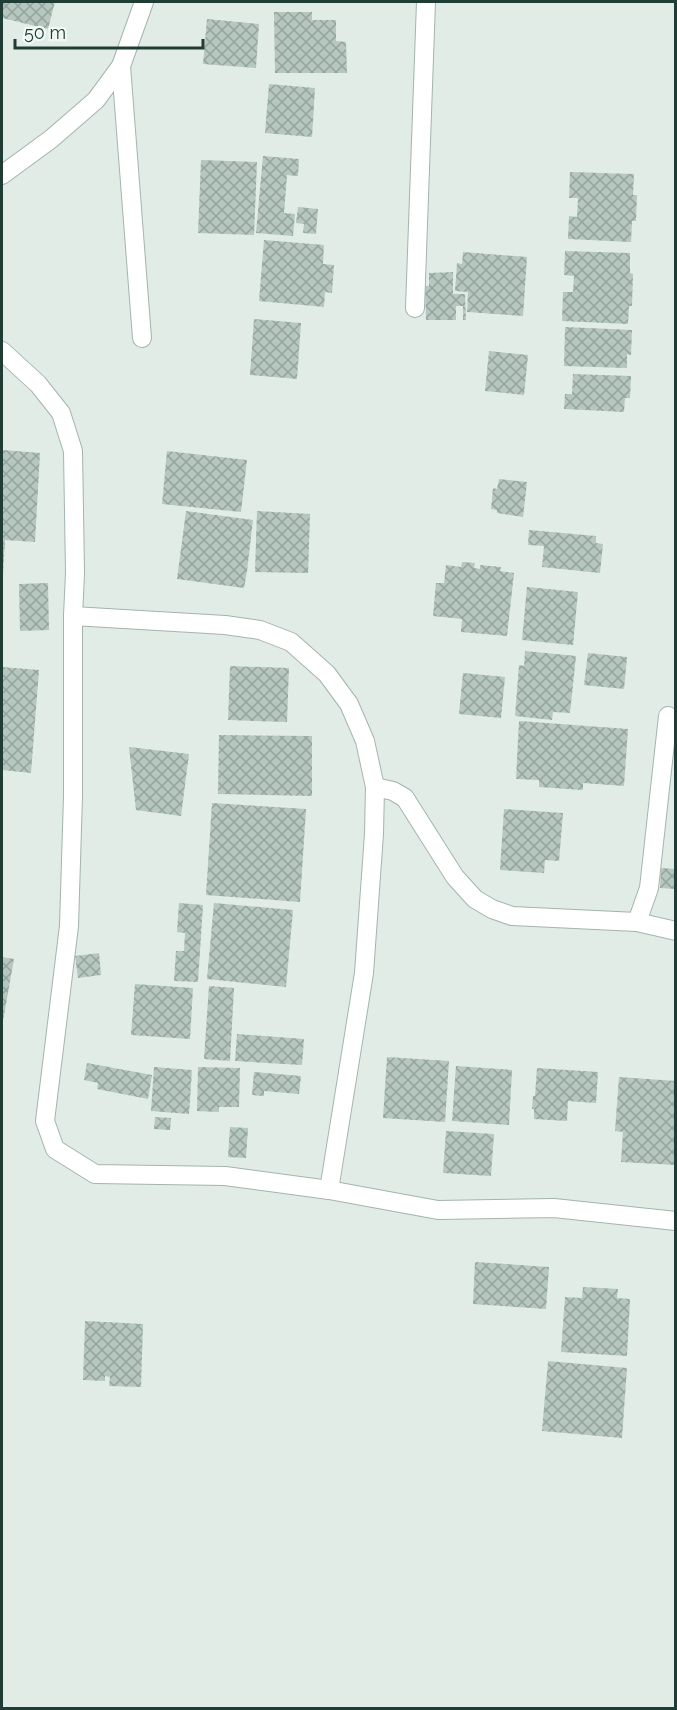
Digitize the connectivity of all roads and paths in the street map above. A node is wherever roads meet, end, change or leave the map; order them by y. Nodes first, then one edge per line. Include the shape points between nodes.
1 (144, 2) edge
2 (426, 2) edge
3 (121, 66) junction
4 (2, 175) edge
5 (415, 308) dead end
6 (142, 339) dead end
7 (2, 351) edge
8 (73, 616) junction
9 (668, 716) dead end
10 (375, 787) junction
11 (637, 922) junction
12 (675, 931) edge
13 (329, 1190) junction
14 (675, 1221) edge

1 - 3 street
2 - 5 street
3 - 4 street via 96,100
3 - 6 street
7 - 8 street via 38,384 60,413 73,451
8 - 10 street via 225,625 260,630 291,642 327,674 349,704 365,741
8 - 13 street via 69,926 45,1121 55,1149 95,1174 225,1176
9 - 11 street via 649,888
10 - 11 street via 405,798 455,877 492,909 512,916
10 - 13 street via 364,973
11 - 12 street
13 - 14 street via 438,1210 554,1208

